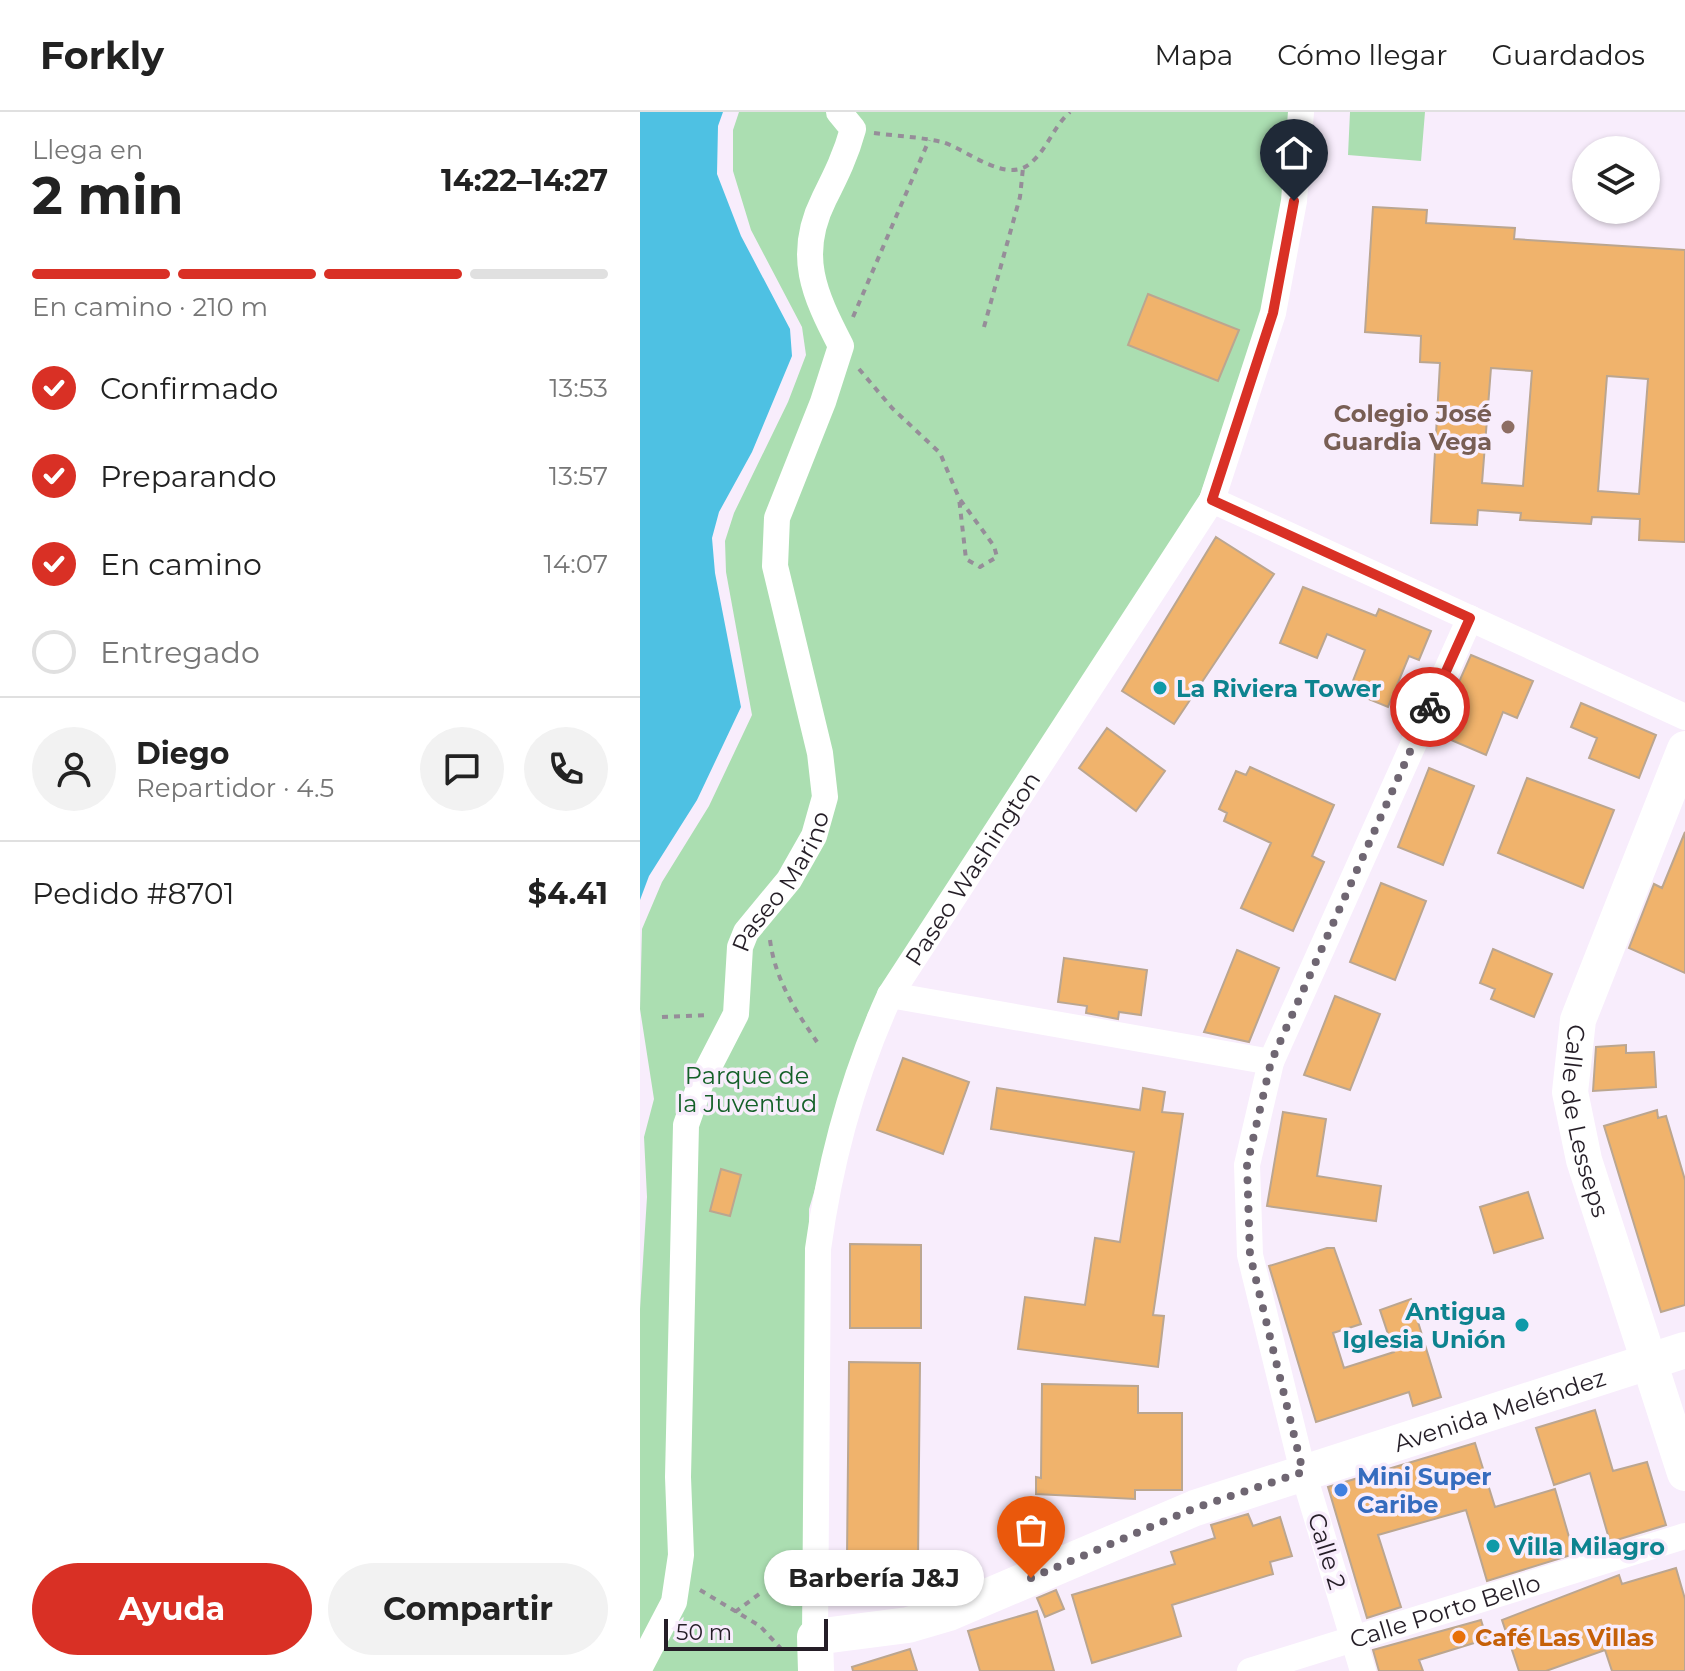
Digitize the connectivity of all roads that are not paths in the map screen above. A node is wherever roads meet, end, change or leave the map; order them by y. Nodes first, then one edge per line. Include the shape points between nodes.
1 (1301, 112) edge
2 (846, 121) edge
3 (1212, 500) junction
4 (1470, 618) junction
5 (1685, 717) edge
6 (1685, 749) edge
7 (890, 995) junction
8 (1271, 1062) junction
9 (1685, 1350) edge
10 (1651, 1361) junction
11 (1303, 1472) junction
12 (1685, 1473) edge
13 (1685, 1536) edge
14 (1354, 1638) junction
15 (806, 1657) edge
16 (640, 1667) edge
17 (1250, 1671) edge
18 (1363, 1671) edge

1 - 3 street, Paseo Washington via 1294,201 1273,313
2 - 16 street, Paseo Marino via 846,158 808,243 815,295 841,346 777,518 775,566 820,753 825,797 814,836 789,880 746,932 740,947 736,1014 686,1125 681,1555 674,1602
3 - 4 street
3 - 7 street, Paseo Washington
4 - 5 street
4 - 8 street, Calle 2
6 - 10 street, Calle de Lesseps via 1578,1020 1570,1092 1584,1160
7 - 8 street
7 - 15 street, Paseo Washington via 862,1056 818,1249
8 - 11 street, Calle 2 via 1247,1165 1250,1255
9 - 10 street, Avenida Meléndez
10 - 11 street, Avenida Meléndez
10 - 12 street, Calle de Lesseps
11 - 14 street, Calle 2
11 - 15 street, Avenida Meléndez via 1195,1508 949,1613
13 - 14 street, Calle Porto Bello
14 - 17 street, Calle Porto Bello
14 - 18 street, Calle 2

